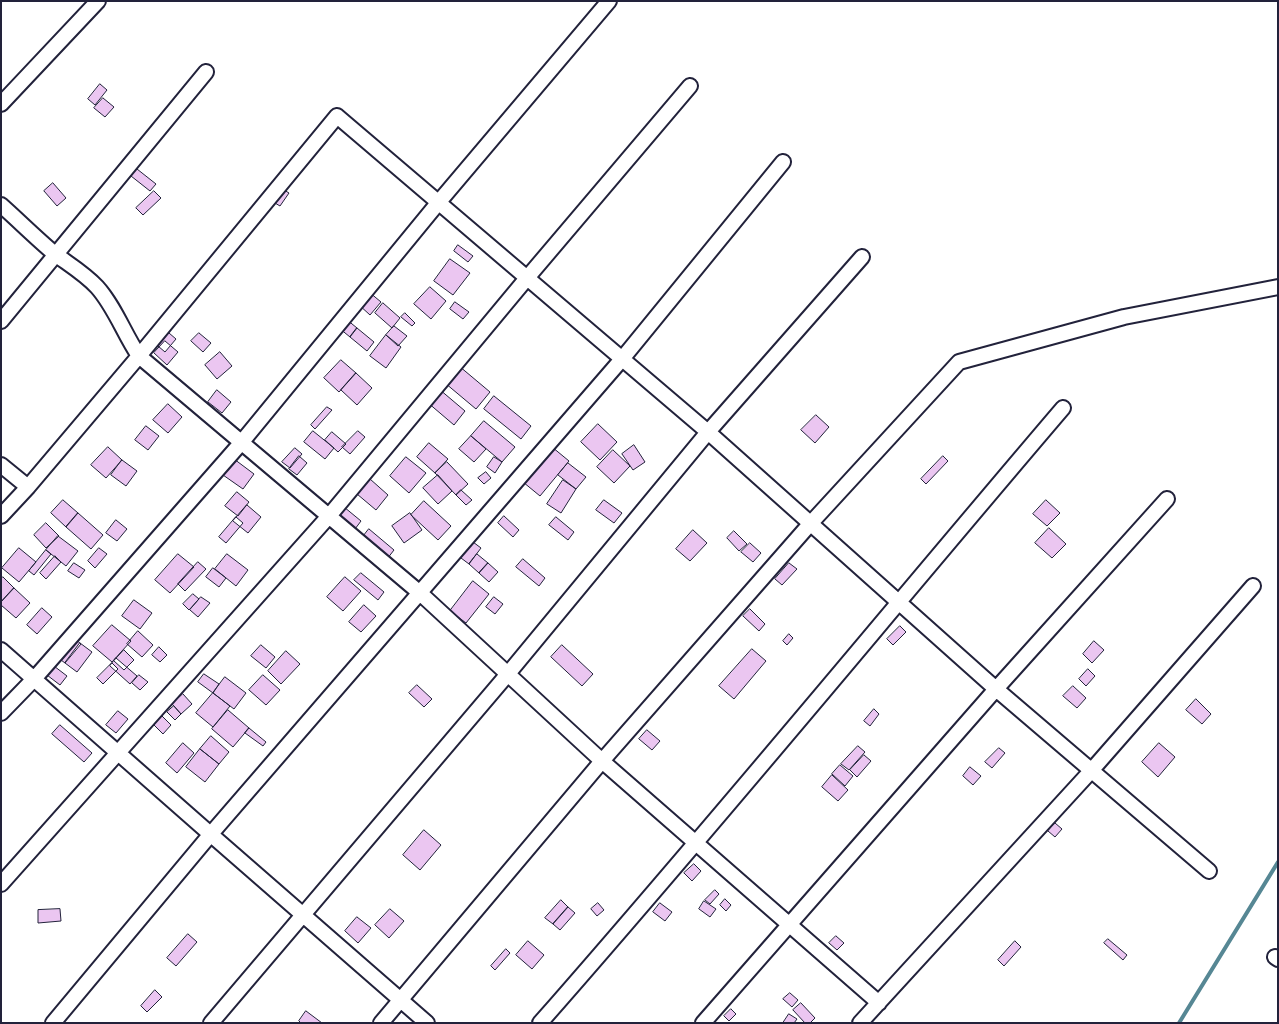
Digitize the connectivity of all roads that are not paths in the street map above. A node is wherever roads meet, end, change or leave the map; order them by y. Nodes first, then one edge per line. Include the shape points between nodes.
1 (98, 1) edge
2 (609, 1) edge
3 (206, 72) dead end
4 (690, 86) dead end
5 (1, 104) edge
6 (783, 162) dead end
7 (438, 203) junction
8 (1, 205) edge
9 (56, 254) junction
10 (862, 257) dead end
11 (527, 278) junction
12 (1278, 287) edge
13 (1, 321) edge
14 (138, 356) junction
15 (622, 359) junction
16 (1063, 408) dead end
17 (708, 432) junction
18 (241, 443) junction
19 (1, 465) edge
20 (28, 486) junction
21 (1167, 499) dead end
22 (1, 516) edge
23 (329, 516) junction
24 (810, 524) junction
25 (1253, 586) dead end
26 (420, 593) junction
27 (898, 601) junction
28 (1, 650) edge
29 (507, 675) junction
30 (34, 679) junction
31 (996, 689) junction
32 (1, 713) edge
33 (118, 752) junction
34 (602, 761) junction
35 (1091, 771) junction
36 (210, 835) junction
37 (696, 844) junction
38 (1209, 871) dead end
39 (1, 884) edge
40 (302, 916) junction
41 (790, 924) junction
42 (400, 1000) junction
43 (879, 1003) junction
44 (53, 1023) edge
45 (211, 1023) edge
46 (381, 1023) edge
47 (427, 1023) edge
48 (540, 1023) edge
49 (703, 1023) edge
50 (860, 1023) edge

1 - 5 street
2 - 7 street
3 - 9 street
4 - 11 street
6 - 15 street
7 - 11 street
7 - 14 street via 337,116
7 - 18 street
8 - 9 street
9 - 13 street
9 - 14 street via 98,288
10 - 17 street
11 - 15 street
11 - 23 street
12 - 24 street via 1124,317 959,362
14 - 18 street
14 - 20 street
15 - 17 street
15 - 26 street
16 - 27 street
17 - 24 street
17 - 29 street
18 - 23 street
18 - 30 street
19 - 20 street
20 - 22 street
21 - 31 street
23 - 26 street
23 - 33 street
24 - 27 street
24 - 34 street
25 - 35 street
26 - 29 street
26 - 36 street
27 - 31 street
27 - 37 street
28 - 30 street
29 - 34 street
29 - 40 street
30 - 32 street
30 - 33 street
31 - 35 street
31 - 41 street
33 - 36 street
33 - 39 street
34 - 37 street
34 - 42 street
35 - 38 street
35 - 43 street
36 - 40 street
36 - 44 street
37 - 41 street
37 - 48 street
40 - 42 street
40 - 45 street
41 - 43 street
41 - 49 street
42 - 46 street
42 - 47 street
43 - 50 street

